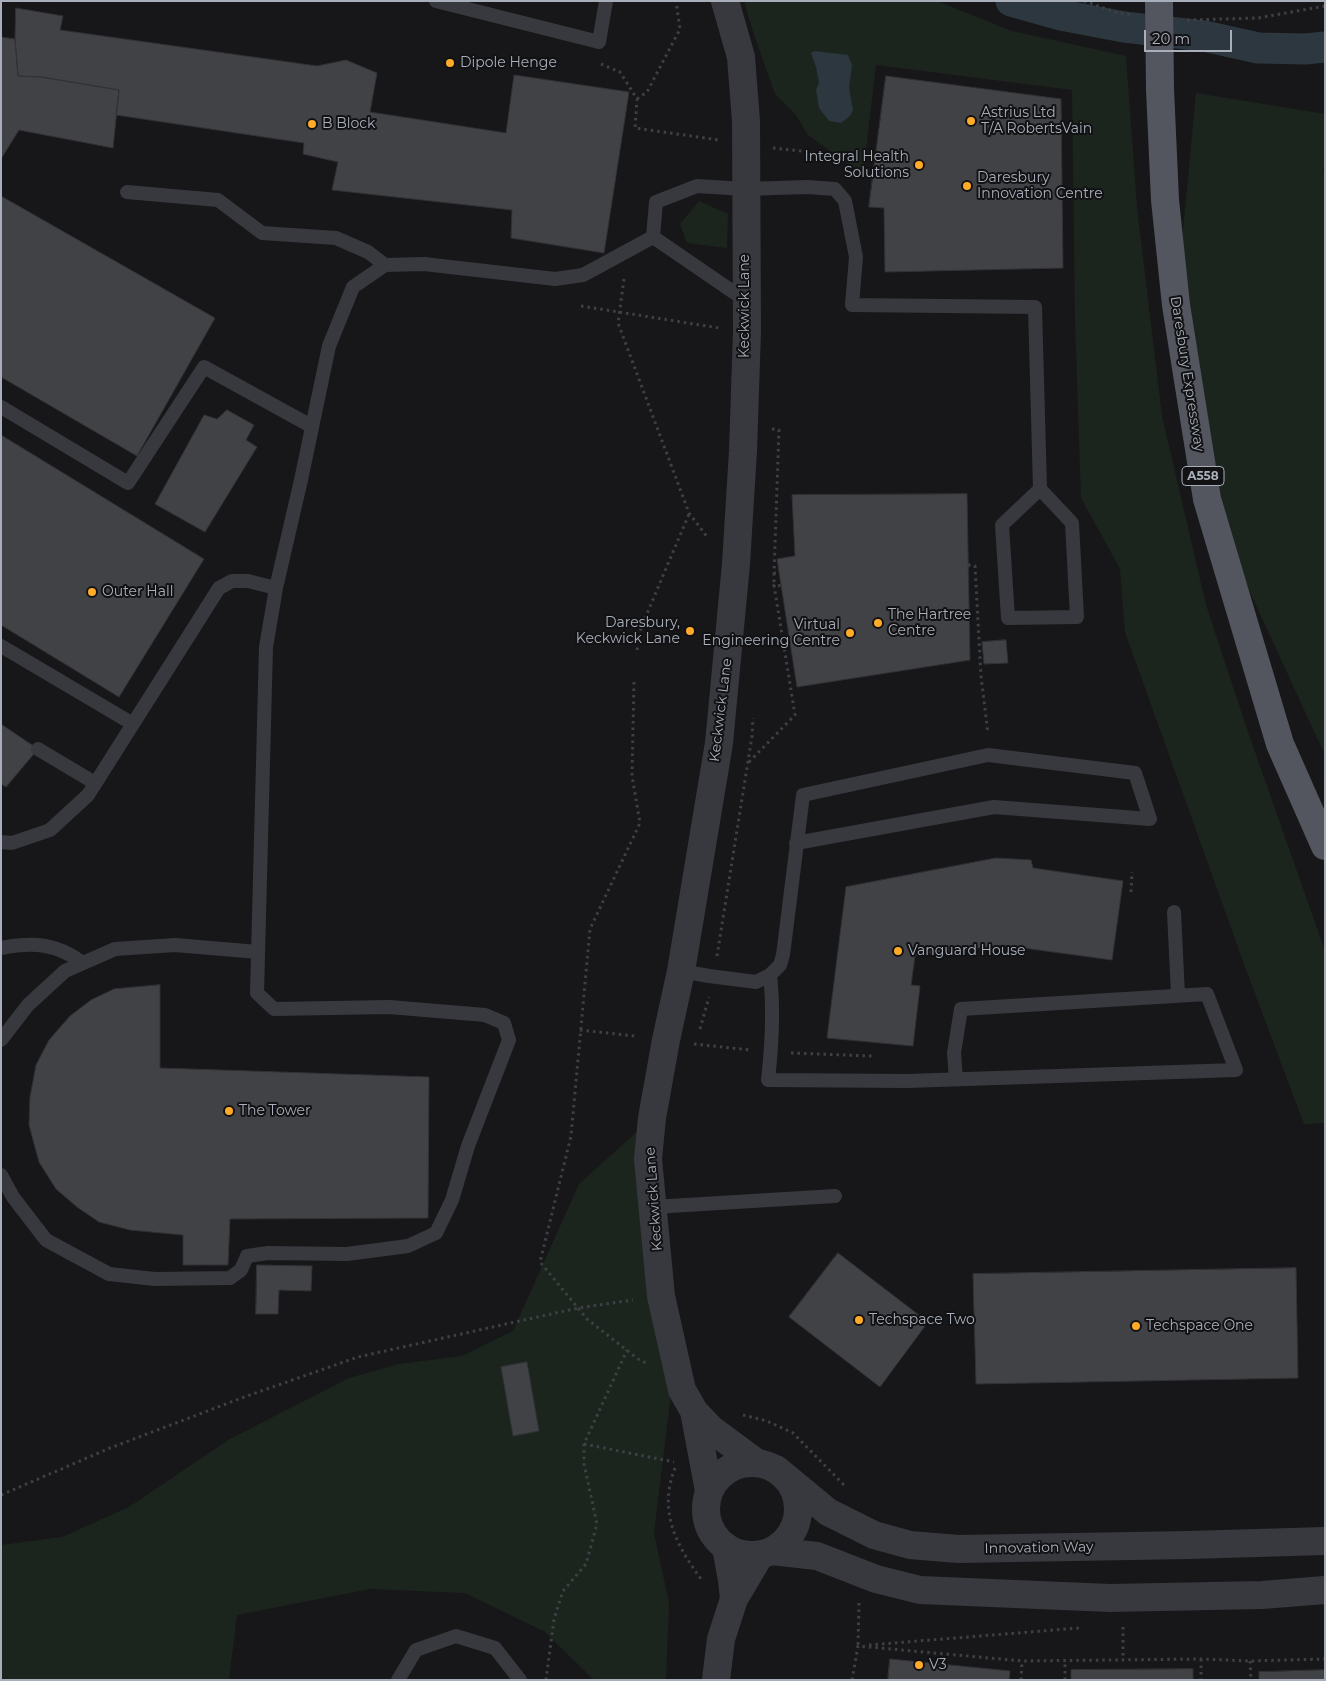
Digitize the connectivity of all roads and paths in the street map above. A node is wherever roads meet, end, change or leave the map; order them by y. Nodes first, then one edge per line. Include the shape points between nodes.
1 (436, 1) edge
2 (606, 1) edge
3 (676, 1) edge
4 (725, 1) edge
5 (1084, 1) edge
6 (1158, 1) edge
7 (1325, 6) edge
8 (1134, 15) dead end
9 (1186, 20) dead end
10 (599, 42) junction
11 (637, 99) junction
12 (722, 141) dead end
13 (768, 147) dead end
14 (875, 159) dead end
15 (745, 189) junction
16 (127, 192) dead end
17 (653, 237) junction
18 (628, 251) junction
19 (386, 265) junction
20 (746, 300) junction
21 (581, 306) dead end
22 (620, 313) junction
23 (725, 329) dead end
24 (1, 407) edge
25 (312, 426) junction
26 (764, 428) dead end
27 (1040, 488) junction
28 (689, 513) junction
29 (710, 542) dead end
30 (968, 564) dead end
31 (774, 573) junction
32 (780, 574) dead end
33 (774, 585) junction
34 (782, 586) dead end
35 (276, 588) junction
36 (1, 646) edge
37 (637, 650) dead end
38 (634, 682) dead end
39 (987, 718) dead end
40 (132, 724) junction
41 (38, 749) dead end
42 (748, 763) dead end
43 (95, 783) junction
44 (5, 840) edge
45 (796, 843) junction
46 (1325, 846) edge
47 (1132, 872) dead end
48 (1131, 892) dead end
49 (1174, 912) dead end
50 (1, 948) edge
51 (258, 952) junction
52 (83, 963) junction
53 (681, 971) junction
54 (770, 975) junction
55 (1178, 995) junction
56 (707, 1006) dead end
57 (580, 1030) junction
58 (699, 1034) dead end
59 (635, 1036) dead end
60 (1, 1040) edge
61 (771, 1053) junction
62 (694, 1054) dead end
63 (879, 1057) dead end
64 (956, 1079) junction
65 (1, 1175) edge
66 (835, 1196) dead end
67 (653, 1207) junction
68 (661, 1296) junction
69 (578, 1308) junction
70 (627, 1350) junction
71 (652, 1367) dead end
72 (694, 1411) junction
73 (737, 1411) dead end
74 (584, 1444) junction
75 (766, 1466) junction
76 (846, 1486) dead end
77 (709, 1491) junction
78 (1, 1495) edge
79 (1325, 1541) edge
80 (726, 1547) junction
81 (766, 1553) junction
82 (703, 1581) dead end
83 (1325, 1590) edge
84 (859, 1594) dead end
85 (734, 1599) junction
86 (1123, 1625) dead end
87 (1083, 1628) dead end
88 (858, 1646) junction
89 (1123, 1659) junction
90 (1201, 1659) junction
91 (1325, 1659) edge
92 (1022, 1661) junction
93 (1250, 1661) junction
94 (1065, 1662) junction
95 (398, 1680) edge
96 (520, 1680) edge
97 (546, 1680) edge
98 (716, 1680) edge
99 (852, 1680) edge
100 (1021, 1680) edge
101 (1065, 1680) edge
102 (1202, 1680) edge
103 (1251, 1680) edge

1 - 10 lane
2 - 10 lane
3 - 11 path via 680,29 647,92
4 - 15 street, Keckwick Lane via 741,58 745,87
5 - 8 path
6 - 46 main road, Daresbury Expressway / A558, bridge via 1165,200 1176,305 1207,499 1280,744
7 - 9 path via 1258,18
10 - 11 path via 601,64 620,72
11 - 12 path via 635,128
13 - 14 path
15 - 17 lane via 697,186 656,202
15 - 20 street, Keckwick Lane
15 - 27 lane via 835,189 845,201 856,257 852,305 1035,307
16 - 19 lane via 218,200 262,233 336,238 368,252
17 - 18 lane
17 - 20 lane
18 - 19 lane via 583,276 555,278 424,264
18 - 22 path
19 - 25 lane via 353,287 329,346
20 - 53 street, Keckwick Lane via 743,451 727,673 719,743
21 - 22 path
22 - 23 path
22 - 28 path via 618,323
24 - 25 lane via 128,483 204,367
25 - 35 lane
26 - 31 path via 779,430
27 - 27 lane via 1072,523 1077,617 1008,618 1002,525
28 - 29 path
28 - 37 path via 641,628
30 - 39 path via 975,566 981,676
31 - 32 path
31 - 33 path
33 - 34 path
33 - 42 path via 795,715
35 - 40 lane via 248,581 232,581 219,588
35 - 51 lane via 266,646
36 - 40 lane
38 - 57 path via 632,776 640,823 590,929
40 - 43 lane
41 - 43 lane
43 - 44 lane via 88,795 50,830
45 - 45 lane via 803,795 988,754 1135,773 1150,819 994,807
45 - 54 lane via 783,954 780,965
47 - 48 path
49 - 55 lane
50 - 52 lane via 27,944 53,947
51 - 52 lane via 175,945 116,948
51 - 65 lane via 257,993 274,1009 389,1006 485,1015 504,1023 508,1040 468,1146 452,1200 436,1233 408,1246 347,1254 268,1253 247,1256 241,1270 230,1278 155,1279 109,1274 46,1240 13,1197
52 - 60 lane via 65,971 28,1005
53 - 54 lane via 756,982
53 - 67 street, Keckwick Lane via 652,1118 648,1159
54 - 61 lane via 773,1000
55 - 64 lane via 961,1009 954,1053
55 - 64 lane via 1207,994 1236,1070
56 - 58 path
57 - 59 path
57 - 69 path via 571,1136 540,1262
61 - 62 path via 696,1044
61 - 63 path
61 - 64 lane via 768,1080
66 - 67 lane
67 - 68 street, Keckwick Lane
68 - 69 path
68 - 72 street, Keckwick Lane via 682,1390
69 - 70 path
69 - 78 path via 358,1357 110,1448
70 - 71 path
70 - 74 path
72 - 75 street, Keckwick Lane via 711,1429
72 - 77 street, Keckwick Lane
73 - 76 path via 792,1433
74 - 82 path via 677,1462 667,1502 670,1526 685,1558
74 - 97 path via 584,1464 597,1524 586,1564 563,1591 554,1619
75 - 77 street via 742,1463 728,1469
75 - 79 street, Innovation Way via 828,1512 874,1535 910,1545 977,1548
75 - 81 street via 787,1478 798,1504 792,1532 783,1543
77 - 80 street via 705,1506 707,1522 714,1536
80 - 81 street via 736,1553
80 - 85 street
81 - 83 street via 817,1556 876,1579 920,1590 1110,1598 1262,1595
81 - 85 street
84 - 88 path
85 - 98 street via 721,1639
86 - 89 path
87 - 88 path
88 - 92 path
88 - 99 path
89 - 90 path
89 - 94 path
90 - 93 path
90 - 102 path
91 - 93 path
92 - 94 path
92 - 100 path
93 - 103 path
94 - 101 path
95 - 96 lane via 416,1650 456,1636 495,1648

